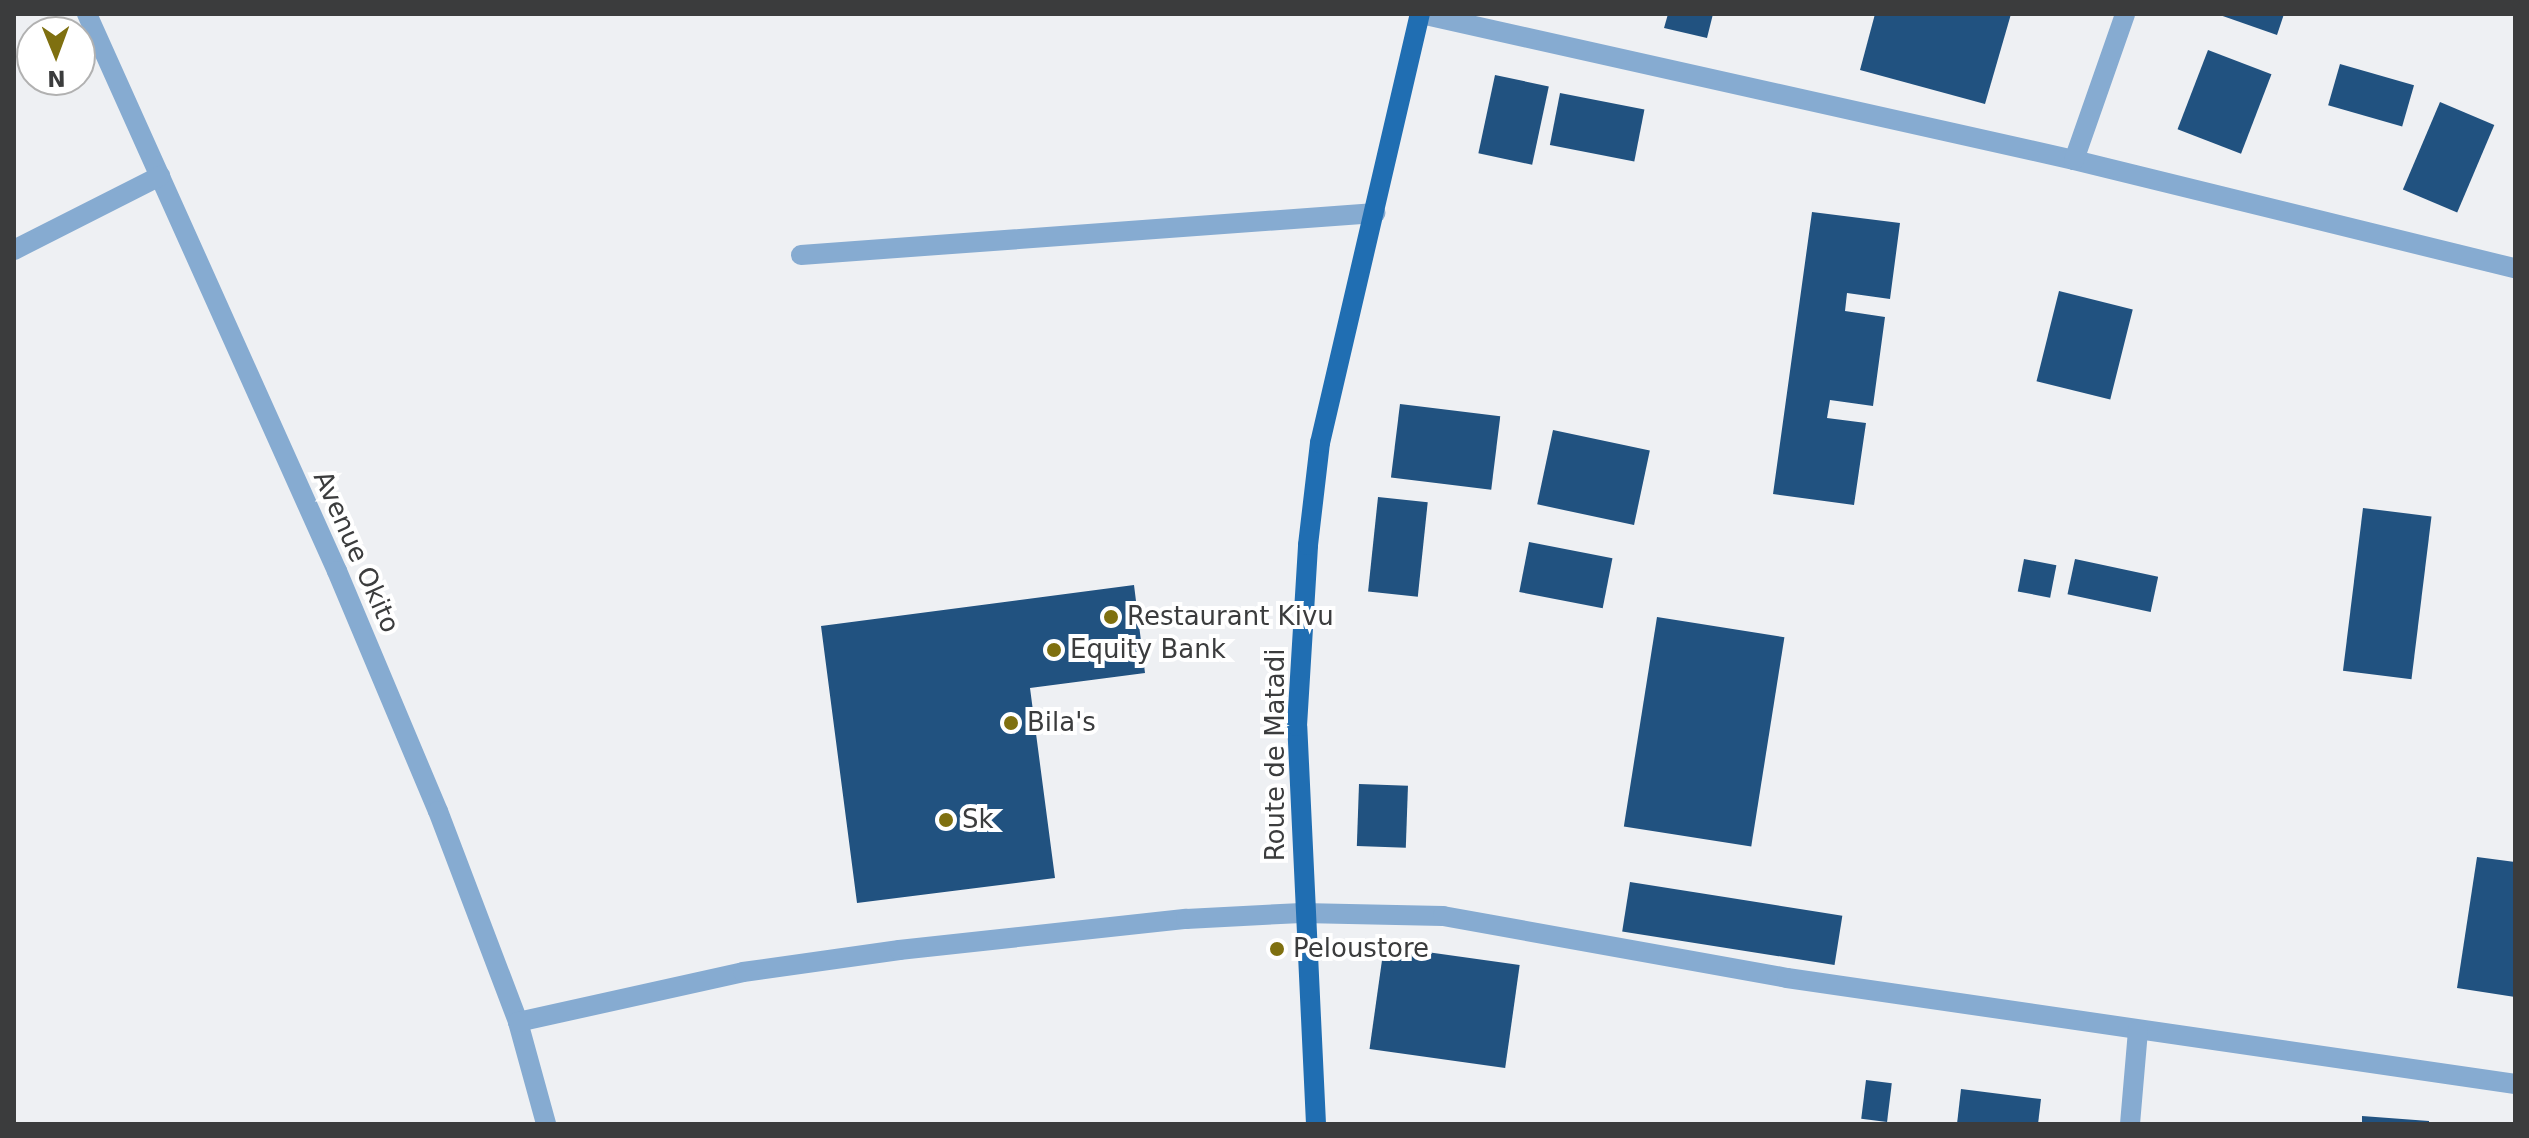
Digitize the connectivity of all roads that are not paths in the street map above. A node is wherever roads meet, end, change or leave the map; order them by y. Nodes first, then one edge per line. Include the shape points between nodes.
1 (87, 14) edge
2 (1420, 14) edge
3 (2125, 14) edge
4 (2074, 160) junction
5 (160, 176) junction
6 (1375, 213) junction
7 (14, 250) edge
8 (801, 255) dead end
9 (2515, 268) edge
10 (1302, 913) junction
11 (518, 1022) junction
12 (2138, 1030) junction
13 (2515, 1084) edge
14 (546, 1124) edge
15 (1316, 1124) edge
16 (2130, 1124) edge

1 - 5 street, Avenue Okito
2 - 4 street
2 - 6 main road, Route de Matadi
3 - 4 street
4 - 9 street
5 - 7 street
5 - 11 street, Avenue Okito via 349,599
6 - 8 street
6 - 10 main road, Route de Matadi via 1320,443 1308,545 1297,726
10 - 11 street via 1186,919 899,950 743,972
10 - 12 street via 1443,916 1787,978
10 - 15 main road, Route de Matadi
11 - 14 street, Avenue Okito
12 - 13 street
12 - 16 street

